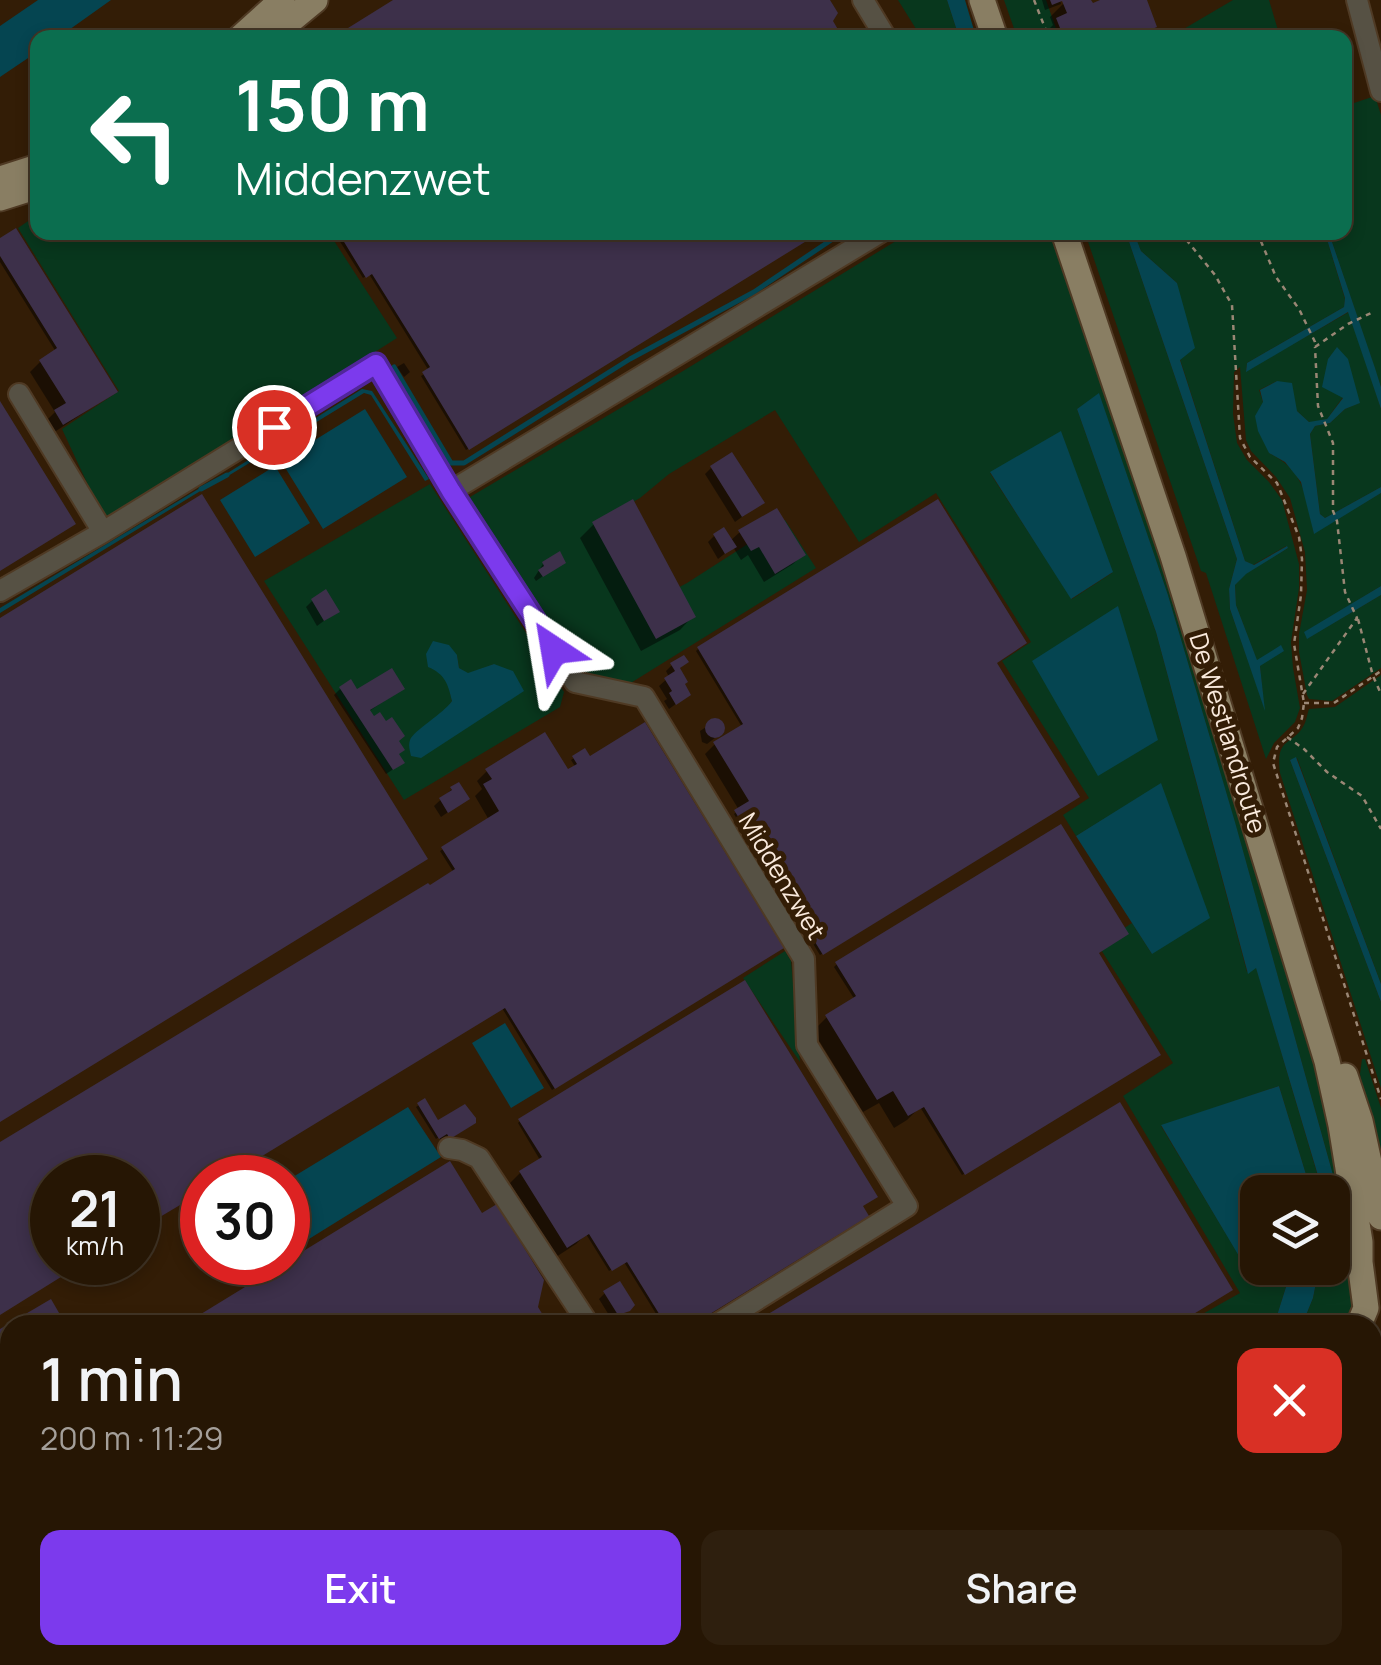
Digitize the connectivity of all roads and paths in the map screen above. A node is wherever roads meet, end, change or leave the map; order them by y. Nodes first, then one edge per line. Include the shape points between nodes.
1 (282, 0) edge
2 (315, 0) edge
3 (863, 0) edge
4 (982, 0) edge
5 (997, 0) edge
6 (1034, 0) edge
7 (1357, 0) edge
8 (249, 30) edge
9 (279, 30) edge
10 (881, 30) edge
11 (993, 30) edge
12 (1008, 30) edge
13 (1046, 30) edge
14 (1381, 91) edge
15 (30, 170) edge
16 (0, 179) edge
17 (30, 189) edge
18 (0, 198) edge
19 (869, 240) edge
20 (1067, 240) edge
21 (1082, 240) edge
22 (1186, 240) edge
23 (1260, 240) edge
24 (1372, 313) dead end
25 (1314, 346) junction
26 (19, 394) dead end
27 (451, 491) junction
28 (103, 532) junction
29 (0, 590) edge
30 (1357, 618) junction
31 (1381, 671) edge
32 (1373, 676) junction
33 (1381, 694) edge
34 (1302, 695) junction
35 (1304, 703) junction
36 (1286, 736) junction
37 (1381, 829) edge
38 (1381, 1099) edge
39 (449, 1148) dead end
40 (1375, 1226) edge
41 (582, 1315) edge
42 (732, 1315) edge
43 (1369, 1315) edge

1 - 8 main road
2 - 9 main road
3 - 10 street
4 - 11 main road
5 - 12 main road
6 - 13 path
7 - 14 street
15 - 16 main road
17 - 18 main road
19 - 27 street
20 - 40 main road, De Westlandroute via 1173,556
21 - 40 main road, De Westlandroute via 1246,742 1360,1121
22 - 34 path via 1232,306 1240,438 1277,483 1299,537 1294,644
23 - 25 path
24 - 25 path
25 - 30 path via 1316,395 1333,443 1333,511 1345,592
26 - 28 street
27 - 28 street, Middenzwet via 376,364
27 - 42 street, Middenzwet via 575,682 644,697 804,959 807,1045 907,1206
28 - 29 street, Middenzwet
30 - 32 path
30 - 34 path
31 - 32 path
32 - 33 path
32 - 35 path via 1334,704
34 - 35 path
35 - 36 path via 1298,728
36 - 37 path via 1362,796
36 - 38 path via 1273,763
39 - 41 street via 479,1158
40 - 43 main road, De Westlandroute

